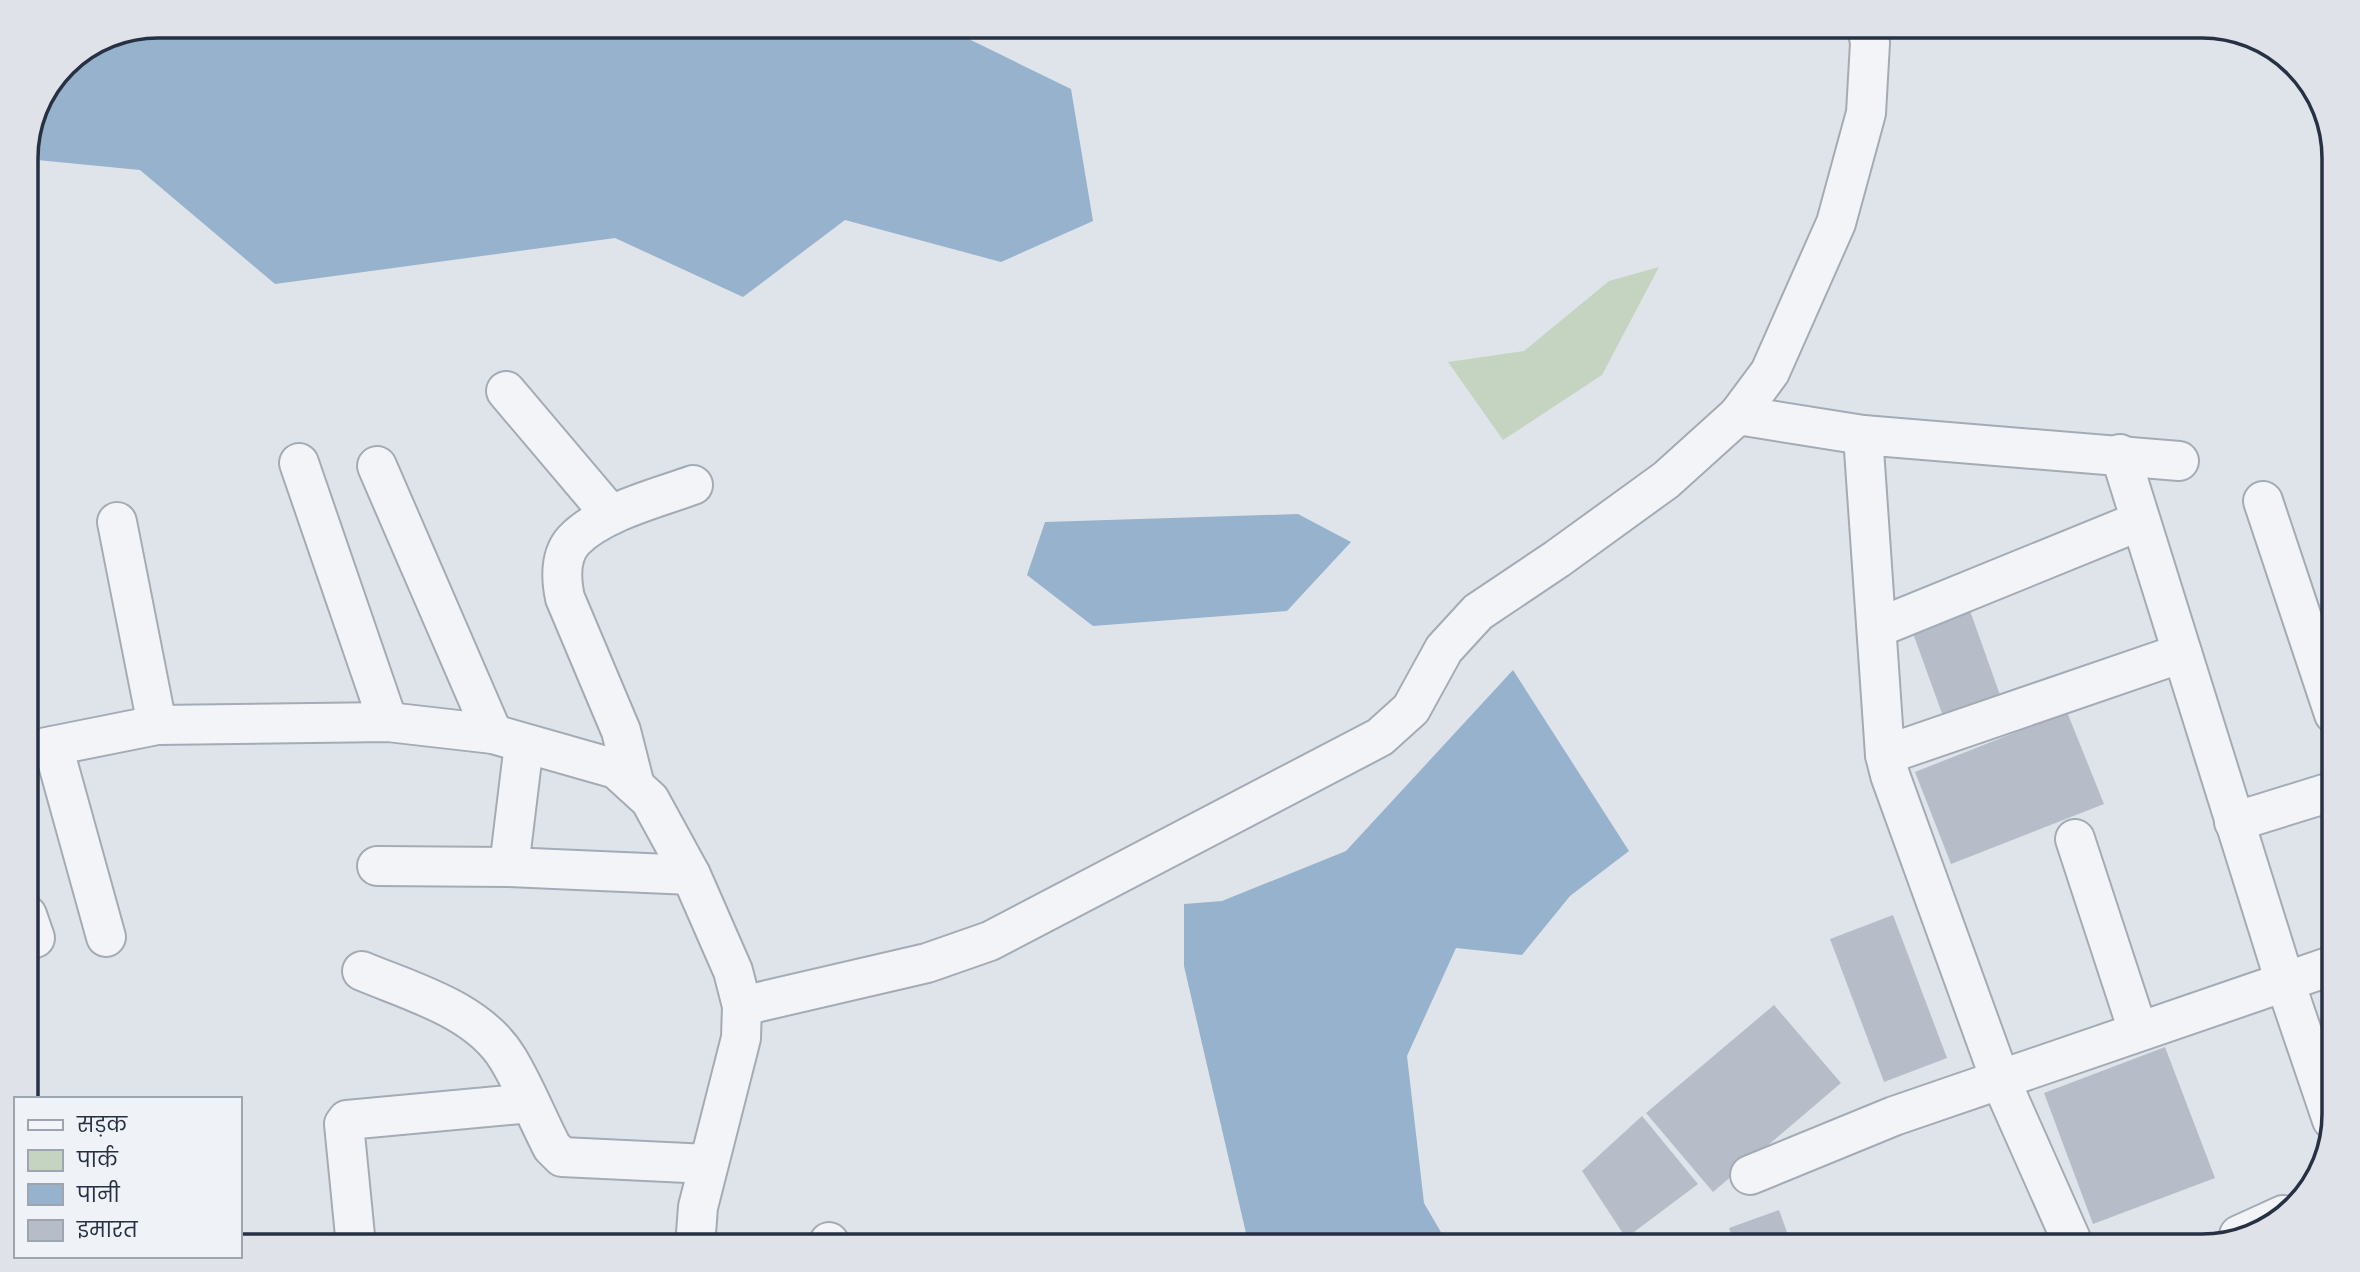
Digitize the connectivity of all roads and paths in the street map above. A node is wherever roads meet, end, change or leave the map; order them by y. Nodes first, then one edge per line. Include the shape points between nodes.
1 (1869, 38) edge
2 (506, 391) dead end
3 (1738, 415) junction
4 (1863, 435) junction
5 (2120, 454) junction
6 (2179, 461) dead end
7 (299, 463) dead end
8 (377, 466) dead end
9 (693, 485) dead end
10 (2263, 501) dead end
11 (611, 515) junction
12 (2140, 521) junction
13 (117, 522) dead end
14 (1877, 628) junction
15 (2182, 653) junction
16 (2322, 677) edge
17 (388, 722) junction
18 (157, 725) junction
19 (508, 739) junction
20 (40, 748) edge
21 (1885, 755) junction
22 (634, 782) junction
23 (2322, 795) edge
24 (2234, 822) junction
25 (2075, 839) dead end
26 (377, 866) dead end
27 (509, 867) junction
28 (691, 875) junction
29 (106, 937) dead end
30 (2322, 969) edge
31 (362, 971) dead end
32 (2285, 982) junction
33 (742, 1006) junction
34 (2137, 1031) junction
35 (2000, 1079) junction
36 (2322, 1091) edge
37 (530, 1103) junction
38 (708, 1164) junction
39 (1750, 1175) dead end
40 (355, 1234) edge
41 (696, 1234) edge
42 (2069, 1234) edge

1 - 3 street via 1866,113 1836,223 1770,372
2 - 11 street
3 - 4 street
3 - 33 street via 1666,480 1478,612 1444,649 1411,709 1380,737 990,941 927,963
4 - 5 street
4 - 14 street
5 - 6 street
5 - 12 street
7 - 17 street
8 - 19 street
9 - 11 street
10 - 16 street
11 - 22 street via 573,541 560,575 621,731
12 - 14 street
12 - 15 street
13 - 18 street
14 - 21 street
15 - 21 street
15 - 24 street
17 - 18 street
17 - 19 street
18 - 20 street
19 - 22 street via 616,769
19 - 27 street
20 - 29 street
21 - 35 street
22 - 28 street via 650,800
23 - 24 street
24 - 32 street
25 - 34 street
26 - 27 street
27 - 28 street
28 - 33 street via 733,971
30 - 32 street
31 - 37 street via 455,1011 490,1036 508,1058
32 - 34 street
32 - 36 street
33 - 38 street via 741,1038
34 - 35 street
35 - 39 street
35 - 42 street
37 - 38 street via 552,1147 562,1157
37 - 40 street via 348,1120 344,1124
38 - 41 street

